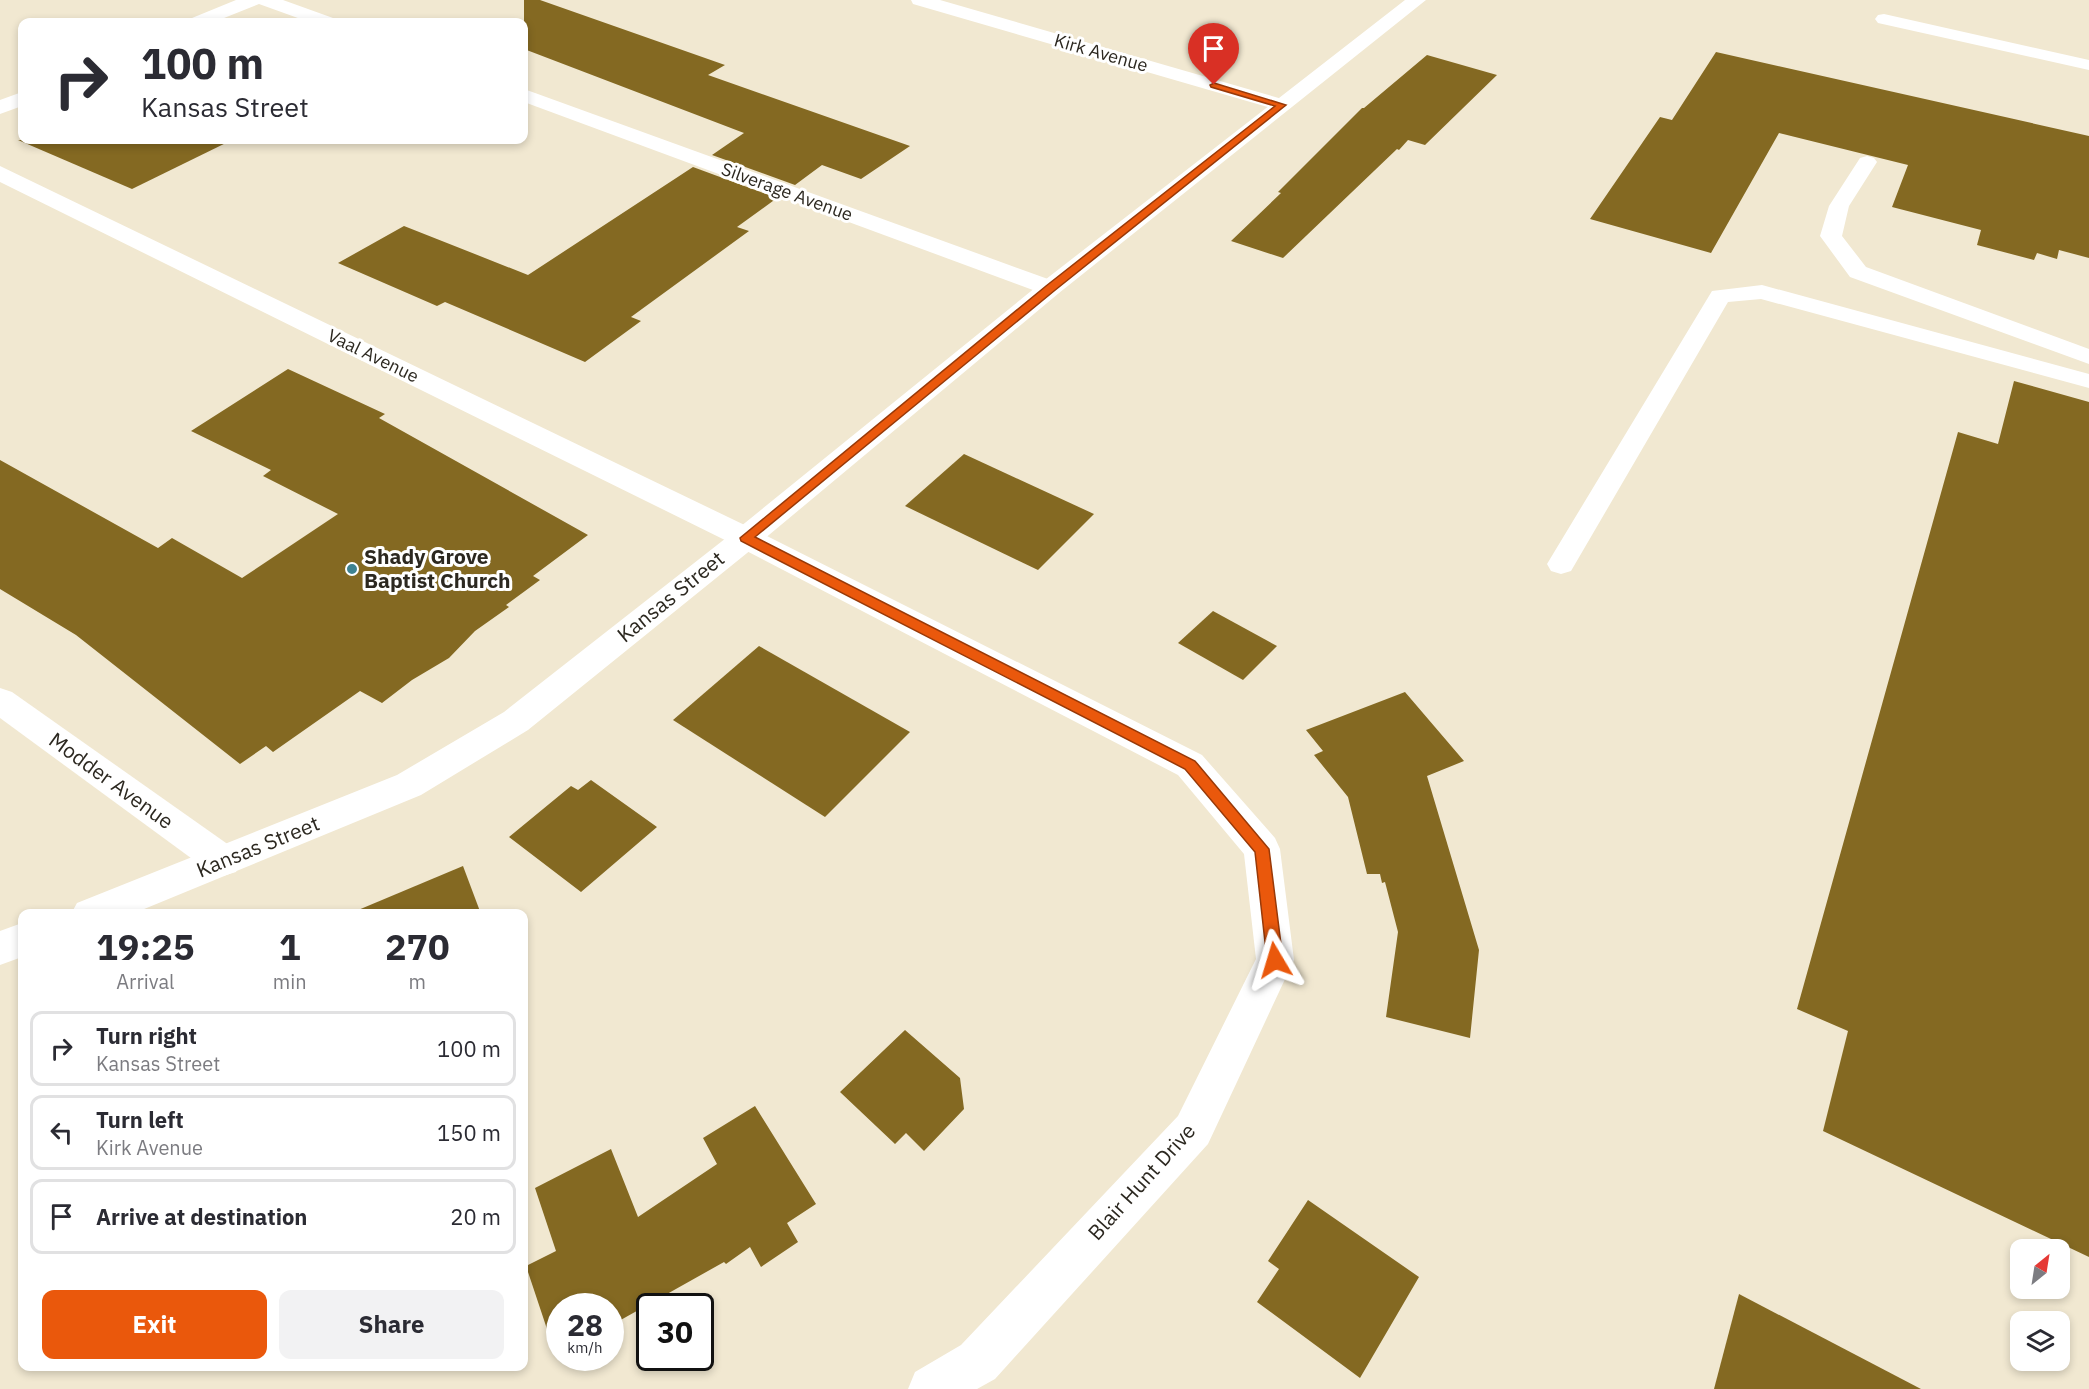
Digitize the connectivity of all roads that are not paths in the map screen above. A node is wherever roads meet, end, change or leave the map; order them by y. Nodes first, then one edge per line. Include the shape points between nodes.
1 (252, 0) edge
2 (265, 0) edge
3 (920, 0) edge
4 (1417, 0) edge
5 (209, 18) edge
6 (315, 18) edge
7 (1884, 19) dead end
8 (2089, 65) edge
9 (528, 96) edge
10 (18, 100) edge
11 (1281, 105) junction
12 (0, 108) edge
13 (1868, 162) dead end
14 (0, 173) edge
15 (1050, 288) junction
16 (2089, 357) edge
17 (2089, 381) edge
18 (746, 538) junction
19 (1561, 564) dead end
20 (0, 701) edge
21 (223, 861) junction
22 (103, 909) edge
23 (18, 941) edge
24 (0, 948) edge
25 (932, 1389) edge

1 - 5 street
2 - 6 street
3 - 11 street, Kirk Avenue
4 - 11 street, Kansas Street
7 - 8 lane
9 - 15 street, Silverage Avenue
10 - 12 street
11 - 15 street, Kansas Street
13 - 16 lane via 1839,206 1831,236 1858,272
14 - 18 street, Vaal Avenue
15 - 18 street, Kansas Street
17 - 19 lane via 1762,292 1720,296
18 - 21 street, Kansas Street via 516,721 409,785
18 - 25 street, Blair Hunt Drive via 1190,765 1262,849 1275,960 1192,1130 978,1362
20 - 21 street, Modder Avenue
21 - 22 street, Kansas Street
23 - 24 street

